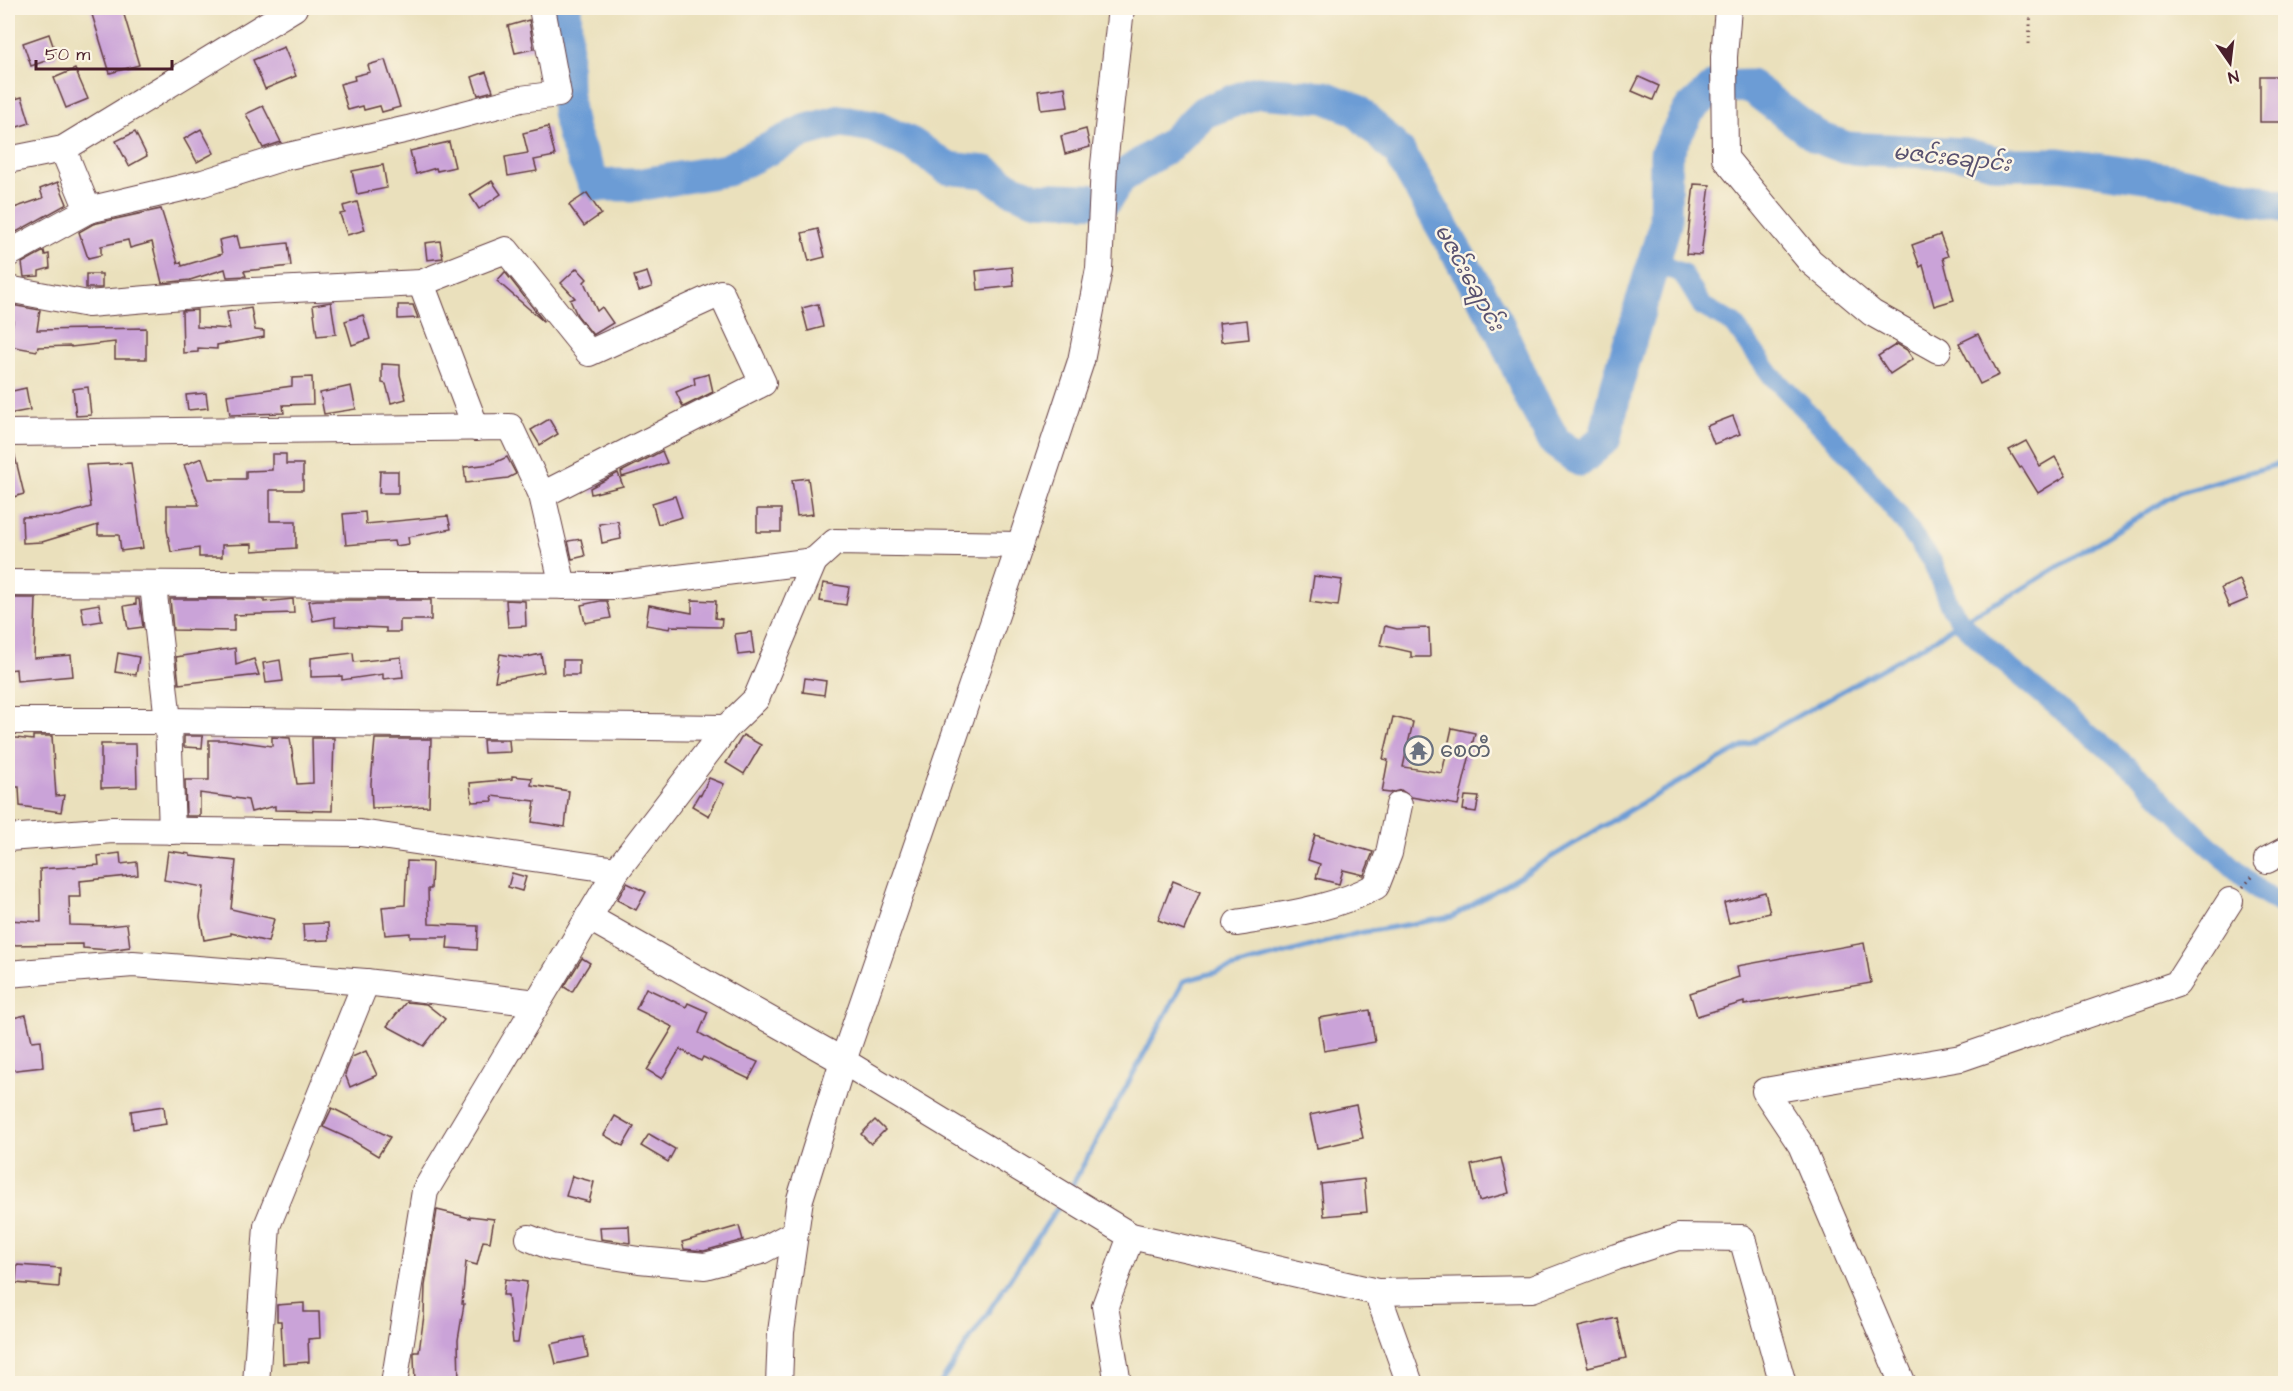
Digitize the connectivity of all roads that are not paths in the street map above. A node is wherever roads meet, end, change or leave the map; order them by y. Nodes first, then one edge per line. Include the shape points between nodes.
1 (294, 8) edge
2 (542, 8) edge
3 (1121, 8) edge
4 (1728, 8) edge
5 (63, 149) junction
6 (8, 160) edge
7 (88, 210) junction
8 (8, 254) edge
9 (421, 283) junction
10 (8, 289) edge
11 (1938, 350) dead end
12 (476, 428) junction
13 (8, 433) edge
14 (542, 495) junction
15 (1020, 545) junction
16 (814, 561) junction
17 (8, 583) edge
18 (153, 585) junction
19 (563, 586) junction
20 (8, 721) edge
21 (168, 721) junction
22 (726, 728) junction
23 (1400, 805) dead end
24 (172, 831) junction
25 (8, 838) edge
26 (617, 870) junction
27 (2230, 901) road end
28 (588, 917) junction
29 (1237, 923) dead end
30 (8, 974) edge
31 (366, 982) junction
32 (537, 1003) junction
33 (843, 1060) junction
34 (795, 1233) junction
35 (1131, 1236) junction
36 (529, 1238) dead end
37 (1377, 1292) junction
38 (256, 1383) edge
39 (394, 1383) edge
40 (779, 1383) edge
41 (1118, 1383) edge
42 (1410, 1383) edge
43 (1783, 1383) edge
44 (1903, 1383) edge

1 - 5 street
2 - 7 street via 558,94 521,99 284,157 203,183
3 - 15 street via 1104,165 1099,269 1081,361
4 - 11 street via 1724,57 1725,158 1810,261 1872,312
5 - 6 street
5 - 7 street
7 - 8 street
9 - 10 street via 230,292 88,304
9 - 12 street
9 - 14 street via 506,250 589,353 721,293 763,383
12 - 13 street
12 - 14 street via 510,427
14 - 19 street
15 - 16 street via 835,542
15 - 33 street
16 - 19 street via 614,586
16 - 22 street via 756,699
17 - 18 street
18 - 19 street
18 - 21 street
20 - 21 street
21 - 22 street
21 - 24 street
22 - 26 street
23 - 29 street via 1389,853 1376,886 1303,912
24 - 25 street via 113,830
24 - 26 street via 360,833
26 - 28 street
27 - 44 street via 2177,984 1961,1058 1765,1091 1801,1145
28 - 32 street
28 - 33 street
30 - 31 street via 133,964
31 - 32 street
31 - 38 street via 267,1226
32 - 39 street via 425,1191
33 - 34 street via 800,1199
33 - 35 street
34 - 36 street via 761,1251 705,1266 563,1248
34 - 40 street via 781,1332
35 - 37 street
35 - 41 street via 1104,1306
37 - 42 street
37 - 43 street via 1532,1288 1678,1237 1742,1238

